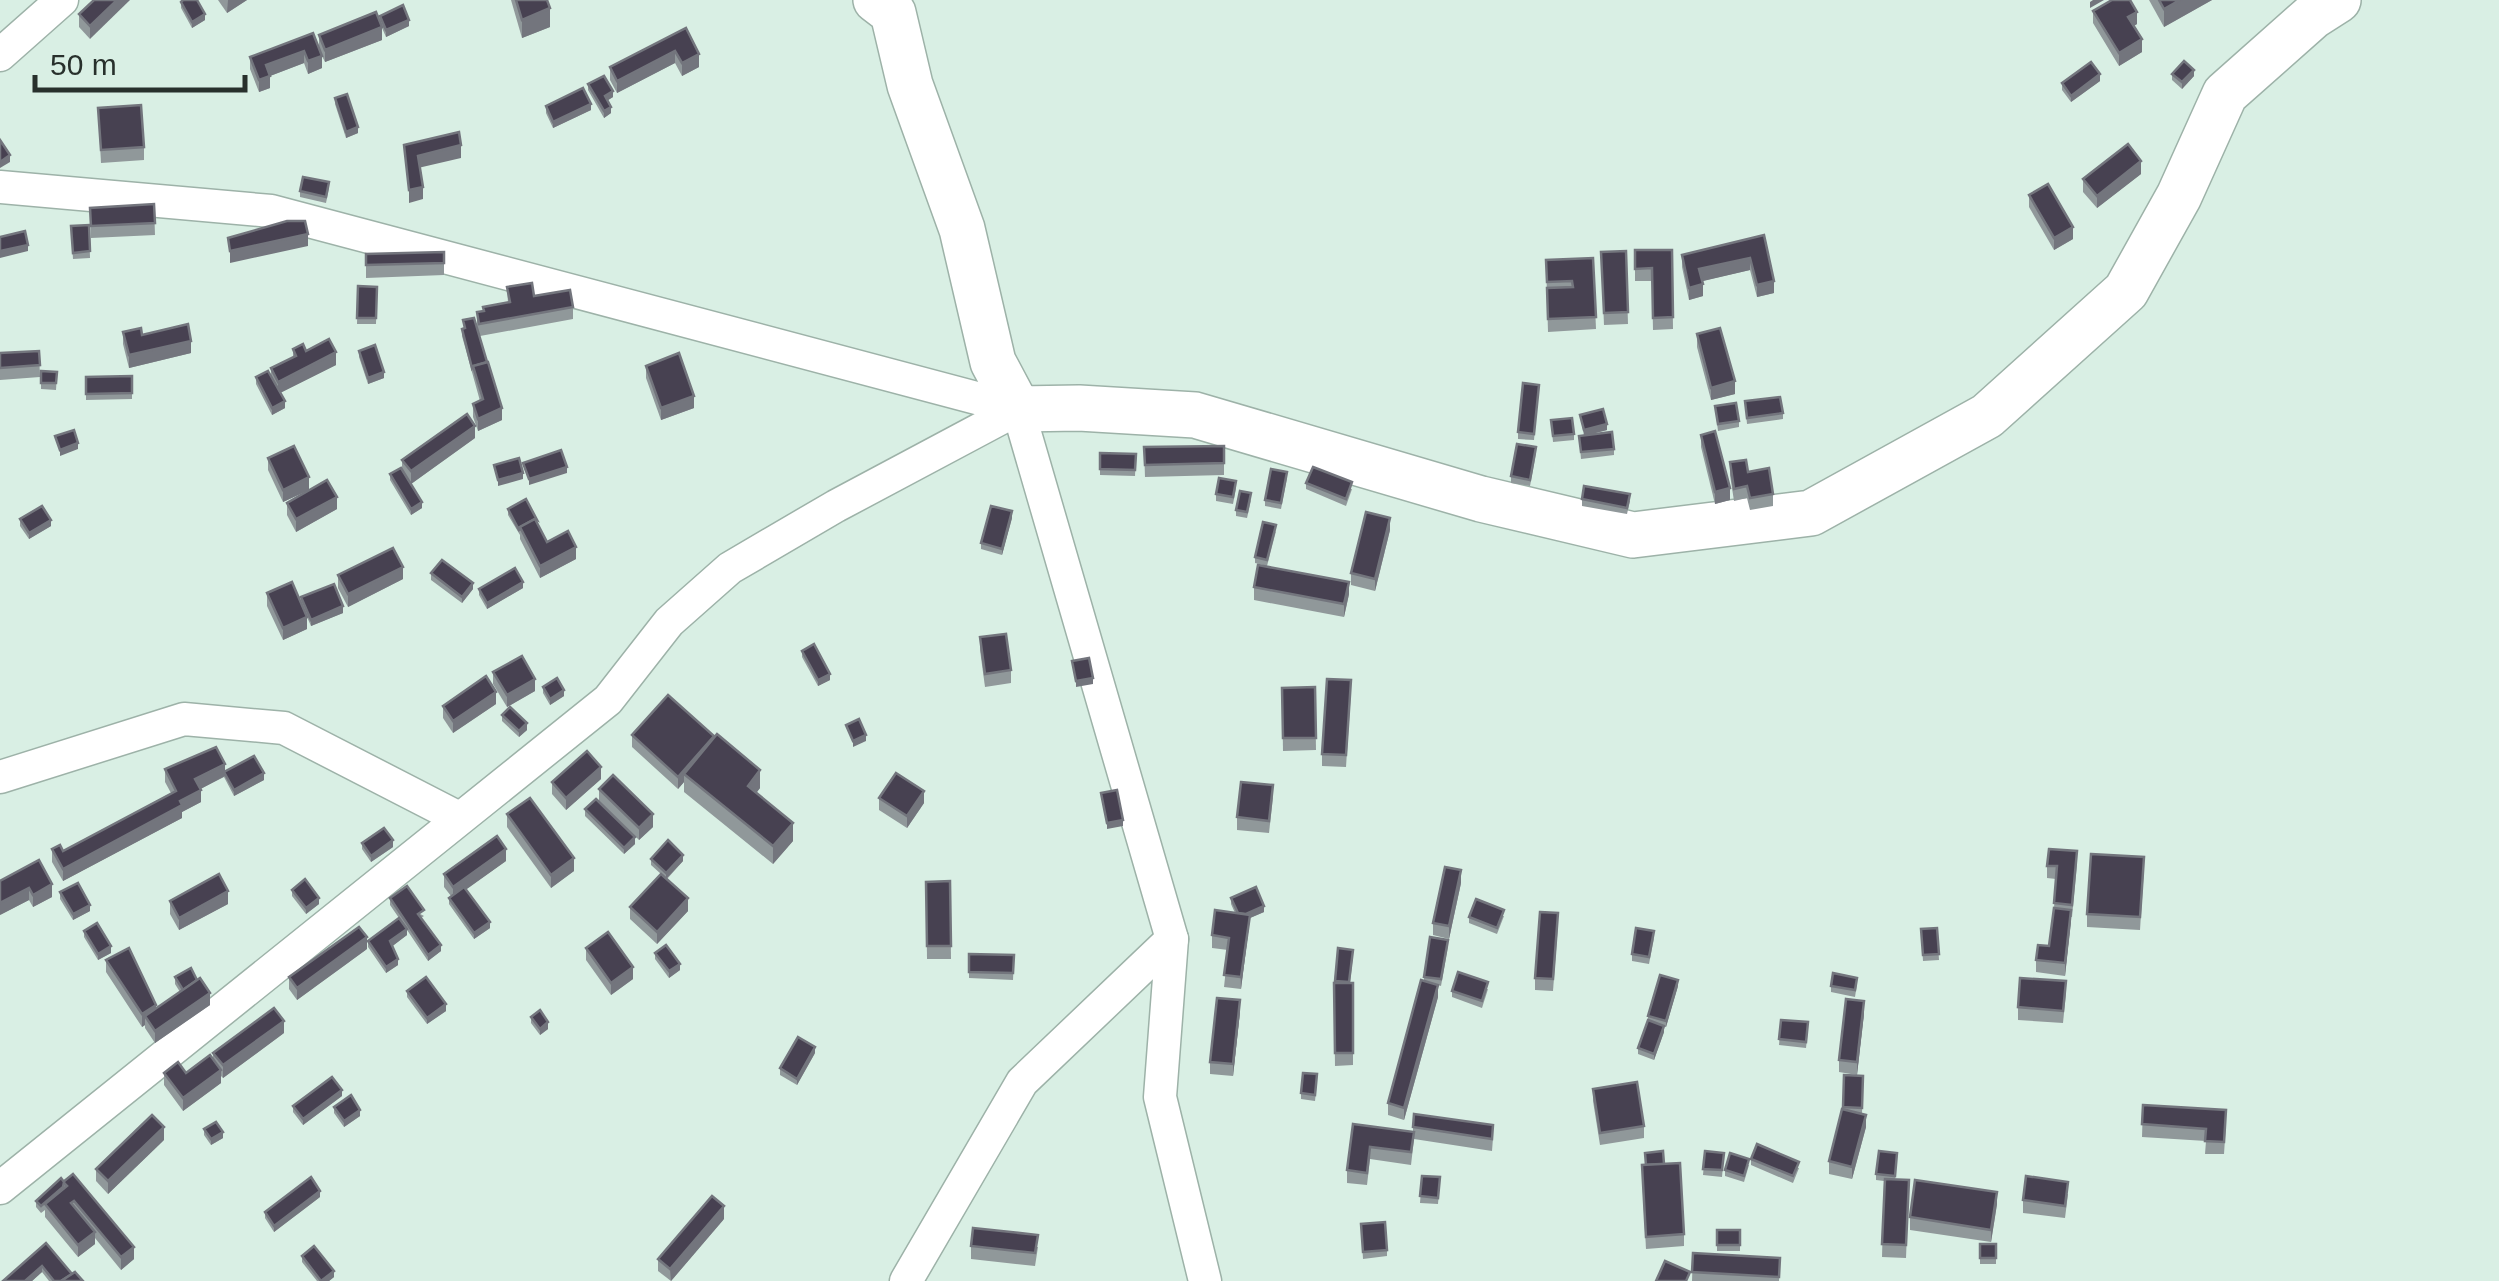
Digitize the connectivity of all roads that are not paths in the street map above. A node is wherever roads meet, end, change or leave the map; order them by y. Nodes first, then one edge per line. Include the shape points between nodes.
1 (62, 0) edge
2 (876, 0) edge
3 (2317, 5) edge
4 (0, 56) edge
5 (0, 187) edge
6 (1018, 409) junction
7 (0, 777) edge
8 (459, 818) junction
9 (1172, 939) junction
10 (0, 1188) edge
11 (906, 1281) edge
12 (1205, 1281) edge

1 - 4 street
2 - 6 street via 893,14 910,85 962,229 992,362
3 - 6 street via 2225,94 2126,291 1988,416 1811,513 1633,534 1480,499 1194,414
5 - 6 street via 270,211
6 - 8 street via 730,568 670,622 608,700
6 - 9 street
7 - 8 street via 184,720 251,725 284,728
8 - 10 street
9 - 11 street via 1022,1082
9 - 12 street via 1160,1096

